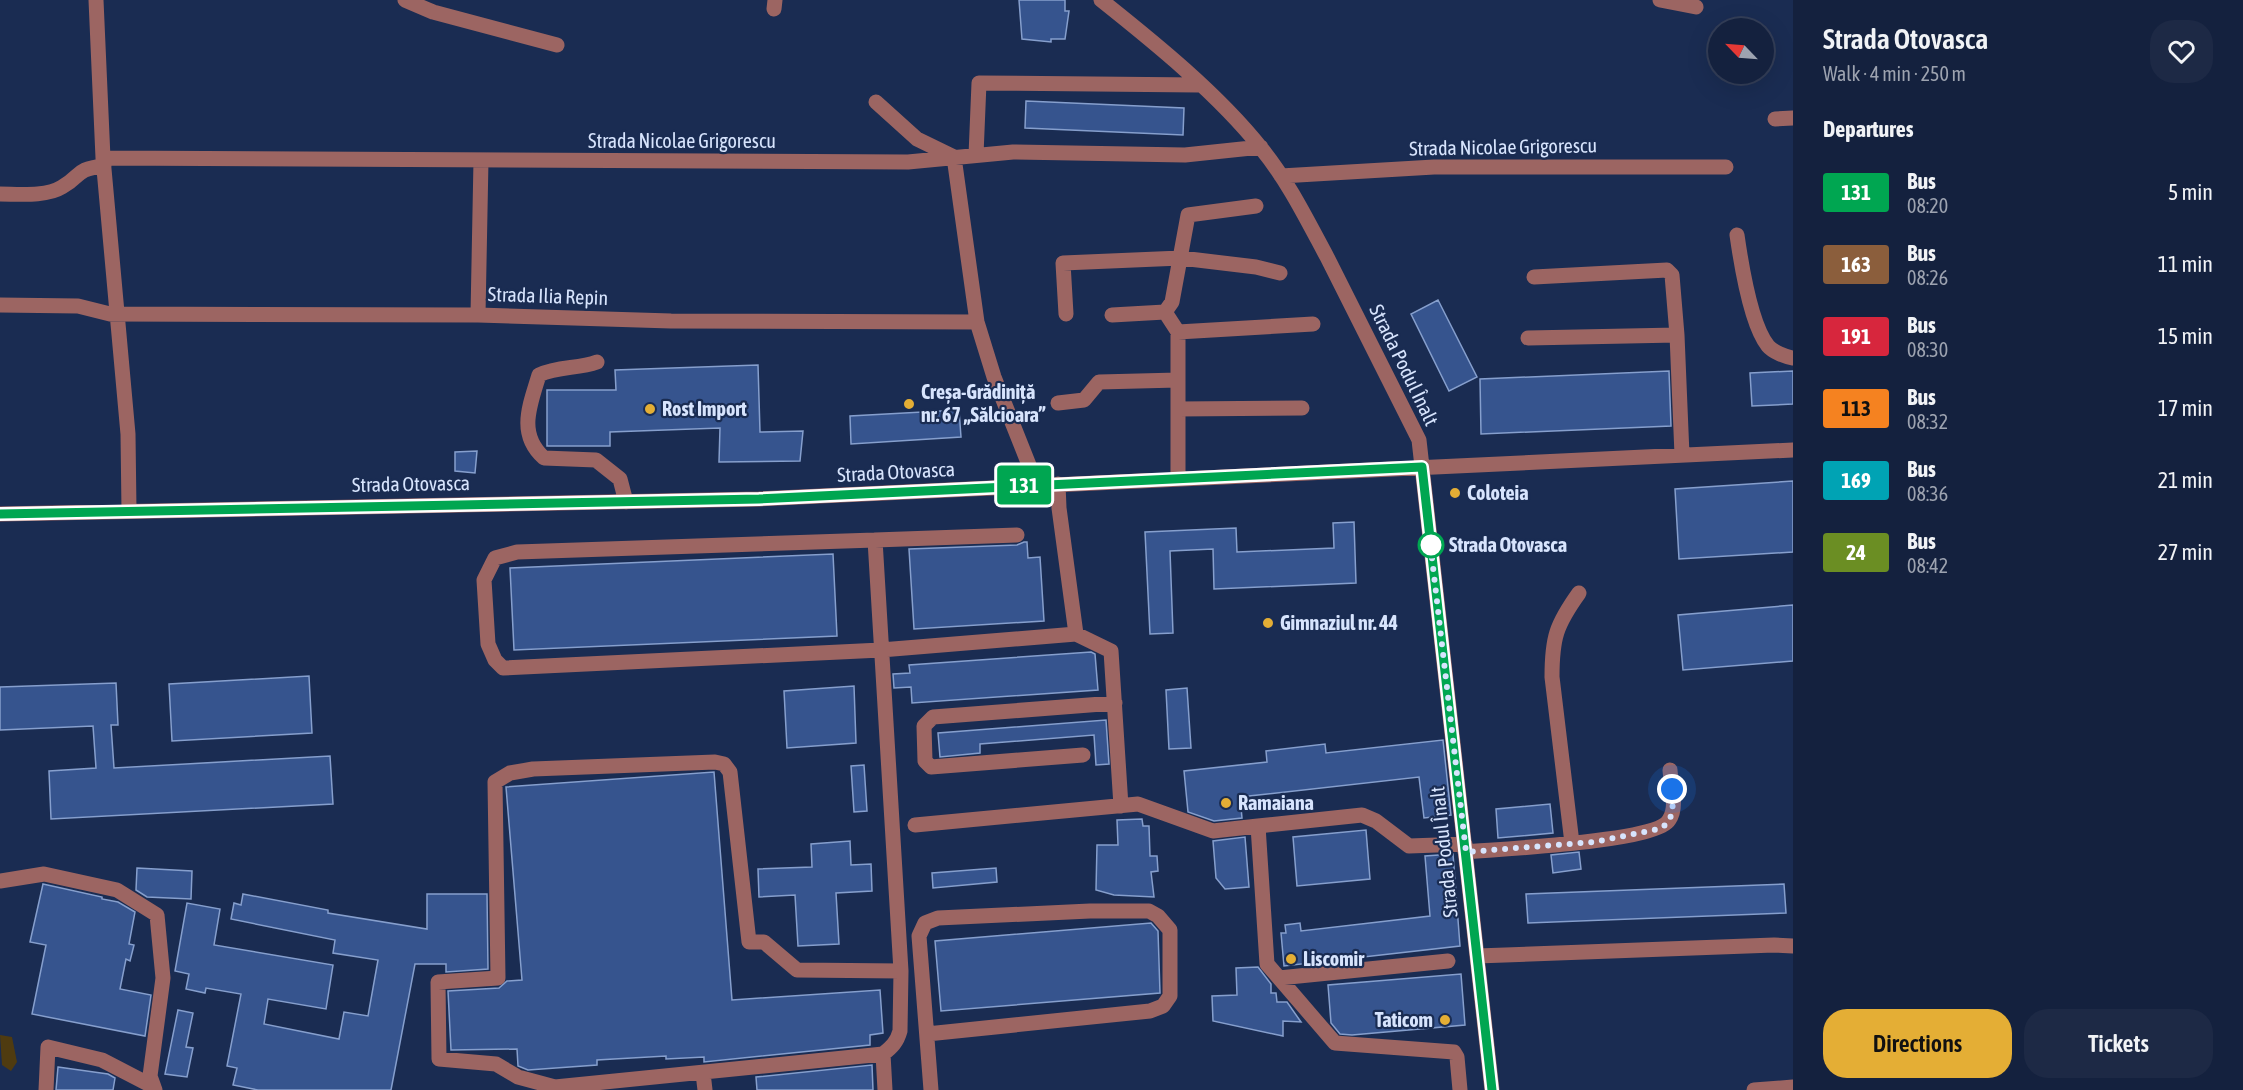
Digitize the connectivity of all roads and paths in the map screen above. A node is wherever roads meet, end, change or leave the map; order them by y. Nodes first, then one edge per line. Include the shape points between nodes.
1 (405, 0) edge
2 (1101, 0) edge
3 (1660, 0) edge
4 (99, 2) edge
5 (1696, 7) dead end
6 (557, 45) dead end
7 (1199, 85) junction
8 (876, 102) dead end
9 (1793, 118) edge
10 (1775, 119) dead end
11 (1261, 147) junction
12 (976, 155) junction
13 (954, 157) junction
14 (481, 160) junction
15 (104, 162) junction
16 (1726, 167) dead end
17 (1281, 176) junction
18 (0, 194) edge
19 (1256, 206) dead end
20 (1737, 235) dead end
21 (1180, 258) junction
22 (1280, 273) dead end
23 (1534, 277) dead end
24 (0, 305) edge
25 (1165, 312) junction
26 (118, 314) junction
27 (1066, 314) dead end
28 (478, 315) junction
29 (1112, 315) dead end
30 (977, 322) junction
31 (1313, 324) dead end
32 (1178, 332) junction
33 (1677, 335) junction
34 (1528, 338) dead end
35 (1793, 358) edge
36 (597, 362) dead end
37 (1178, 380) junction
38 (1058, 403) dead end
39 (1302, 408) dead end
40 (1178, 409) junction
41 (1793, 450) edge
42 (1683, 455) junction
43 (1422, 467) junction
44 (1178, 477) junction
45 (1058, 484) junction
46 (1036, 485) junction
47 (626, 502) junction
48 (129, 510) junction
49 (0, 514) edge
50 (1017, 535) dead end
51 (875, 540) junction
52 (1578, 593) dead end
53 (1076, 633) junction
54 (881, 650) junction
55 (1115, 703) junction
56 (1083, 755) dead end
57 (1670, 770) dead end
58 (1121, 806) junction
59 (915, 825) dead end
60 (1258, 826) junction
61 (1572, 843) junction
62 (1465, 848) junction
63 (0, 881) edge
64 (1793, 946) edge
65 (1477, 956) junction
66 (1448, 961) dead end
67 (901, 971) junction
68 (1279, 978) junction
69 (927, 1034) junction
70 (883, 1054) junction
71 (703, 1073) junction
72 (1793, 1087) edge
73 (154, 1089) edge
74 (46, 1090) edge
75 (705, 1090) edge
76 (885, 1090) edge
77 (931, 1090) edge
78 (1460, 1090) edge
79 (1492, 1090) edge
80 (1754, 1090) edge

1 - 6 street via 433,12
2 - 7 street, Strada Podul Înalt
3 - 5 street
4 - 15 street
7 - 11 street, Strada Podul Înalt
7 - 12 street via 979,83
8 - 13 street via 917,139
9 - 10 street
11 - 12 street, Strada Nicolae Grigorescu via 1185,155
11 - 17 street, Strada Podul Înalt
12 - 13 street, Strada Nicolae Grigorescu
13 - 14 street, Strada Nicolae Grigorescu via 908,162
13 - 30 street
14 - 15 street, Strada Nicolae Grigorescu
14 - 28 street
15 - 18 street, Strada Nicolae Grigorescu via 79,171 62,188 33,194
15 - 26 street
16 - 17 street, Strada Nicolae Grigorescu via 1434,167
17 - 43 street, Strada Podul Înalt via 1379,357 1419,440
19 - 21 street via 1188,215
20 - 35 street via 1761,333 1769,348
21 - 22 street
21 - 25 street via 1172,302
21 - 27 street via 1063,263
23 - 33 street via 1667,270 1671,275
24 - 26 street, Strada Ilia Repin via 78,306
25 - 29 street
25 - 32 street
26 - 28 street, Strada Ilia Repin
26 - 48 street via 128,434
28 - 30 street, Strada Ilia Repin via 671,321
30 - 46 street
31 - 32 street
32 - 37 street
33 - 34 street
33 - 42 street
36 - 47 street via 539,375 528,428 533,448 544,458 596,460 620,479
37 - 38 street via 1099,382 1084,400
37 - 40 street
39 - 40 street
40 - 44 street
41 - 42 street, Strada Otovasca
42 - 43 street, Strada Otovasca
43 - 44 street, Strada Otovasca
43 - 62 street, Strada Podul Înalt
44 - 45 street, Strada Otovasca
45 - 46 street, Strada Otovasca
45 - 53 street
46 - 47 street, Strada Otovasca via 904,494
47 - 48 street, Strada Otovasca
48 - 49 street, Strada Otovasca
50 - 51 street
51 - 54 street
51 - 54 street via 518,552 495,558 484,580 491,652 503,668
52 - 61 street via 1557,628 1552,653
53 - 54 street
53 - 55 street via 1111,651
54 - 67 street
55 - 56 street via 933,717 924,726 925,761 931,767
55 - 58 street
57 - 61 street via 1674,808 1664,826 1594,842
58 - 59 street
58 - 60 street via 1138,804 1213,831
60 - 62 street via 1362,815 1409,846
60 - 68 street via 1267,964
61 - 62 street
62 - 65 street, Strada Podul Înalt
63 - 73 street via 54,876 117,890 157,915 163,978 150,1076
64 - 65 street
65 - 79 street, Strada Podul Înalt
66 - 68 street
67 - 70 street via 900,1031 897,1041
67 - 71 street via 797,970 764,942 749,942 730,772 724,764 534,770 510,773 495,783 498,978 438,982 439,1059 496,1064 518,1077 555,1087
68 - 78 street via 1335,1043 1454,1052
69 - 69 street via 1150,1011 1163,1006 1170,996 1170,930 1158,915 1149,911 938,918 925,923 919,936
69 - 77 street
70 - 71 street
70 - 76 street
71 - 75 street
72 - 80 street
73 - 74 street via 102,1060 48,1047

